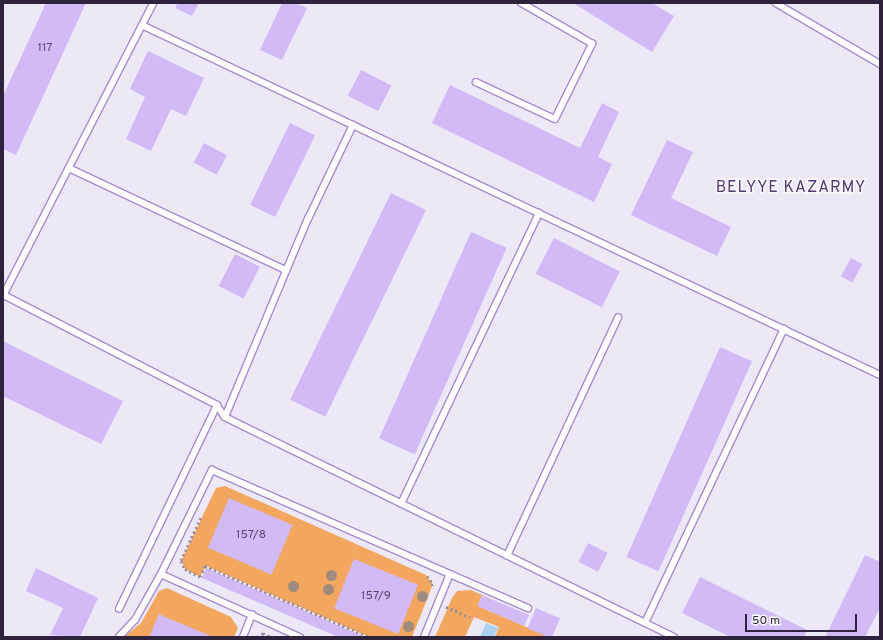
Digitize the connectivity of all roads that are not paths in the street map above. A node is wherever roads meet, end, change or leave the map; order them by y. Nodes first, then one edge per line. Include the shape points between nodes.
1 (154, 3) edge
2 (521, 3) edge
3 (776, 3) edge
4 (142, 25) junction
5 (880, 64) edge
6 (476, 82) dead end
7 (354, 126) junction
8 (69, 168) junction
9 (539, 213) junction
10 (286, 270) junction
11 (618, 318) dead end
12 (784, 329) junction
13 (880, 375) edge
14 (217, 405) junction
15 (225, 418) junction
16 (401, 504) junction
17 (507, 556) junction
18 (161, 574) junction
19 (450, 574) junction
20 (528, 608) dead end
21 (119, 609) dead end
22 (252, 615) junction
23 (645, 623) junction
24 (119, 637) edge
25 (243, 637) edge
26 (300, 637) edge
27 (424, 637) edge
28 (674, 637) edge

1 - 4 lane
2 - 6 lane via 592,44 555,119
3 - 5 lane
4 - 7 lane
4 - 8 lane
7 - 9 lane
7 - 10 lane
8 - 10 lane
8 - 14 lane via 4,295
9 - 12 lane
9 - 16 lane
10 - 15 lane
11 - 17 lane
12 - 13 lane
12 - 23 lane
14 - 15 lane
14 - 21 lane
15 - 16 lane
16 - 17 lane
17 - 23 lane
18 - 19 lane via 212,470
18 - 22 lane
18 - 24 lane via 135,620
19 - 20 lane
19 - 27 lane
22 - 25 lane
22 - 26 lane
23 - 28 lane

